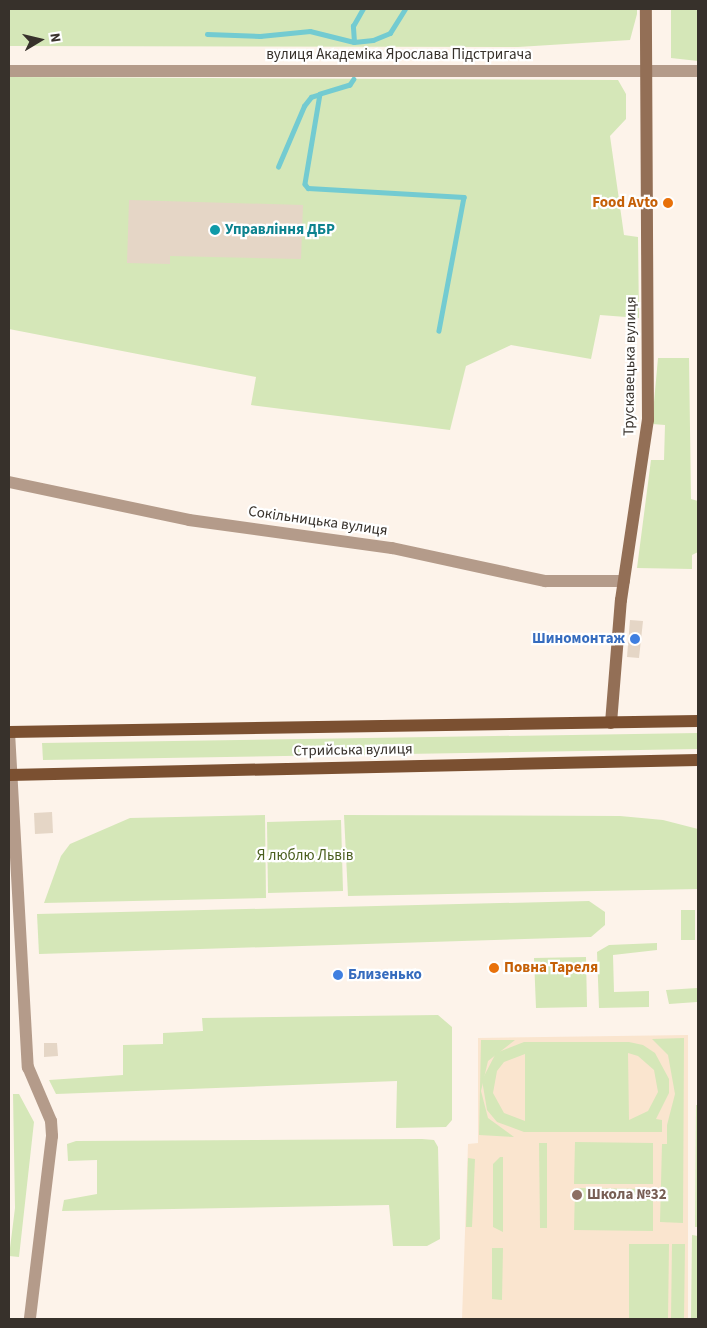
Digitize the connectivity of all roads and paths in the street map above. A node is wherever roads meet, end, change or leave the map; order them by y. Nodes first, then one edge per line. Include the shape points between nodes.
1 (646, 9) edge
2 (9, 71) edge
3 (645, 71) junction
4 (698, 71) edge
5 (9, 482) edge
6 (624, 581) junction
7 (698, 721) edge
8 (611, 723) junction
9 (9, 732) edge
10 (698, 760) edge
11 (10, 775) edge
12 (30, 1319) edge

1 - 3 street, Трускавецька вулиця
2 - 3 street, вулиця Академіка Ярослава Підстригача
3 - 4 street, вулиця Академіка Ярослава Підстригача
3 - 6 street, Трускавецька вулиця via 648,420
5 - 6 street, Сокільницька вулиця via 189,520 392,548 545,581
6 - 8 street, Трускавецька вулиця
7 - 8 main road, Стрийська вулиця
8 - 9 main road, Стрийська вулиця
9 - 11 street
10 - 11 main road, Стрийська вулиця
11 - 12 street via 28,1067 51,1121 52,1136

